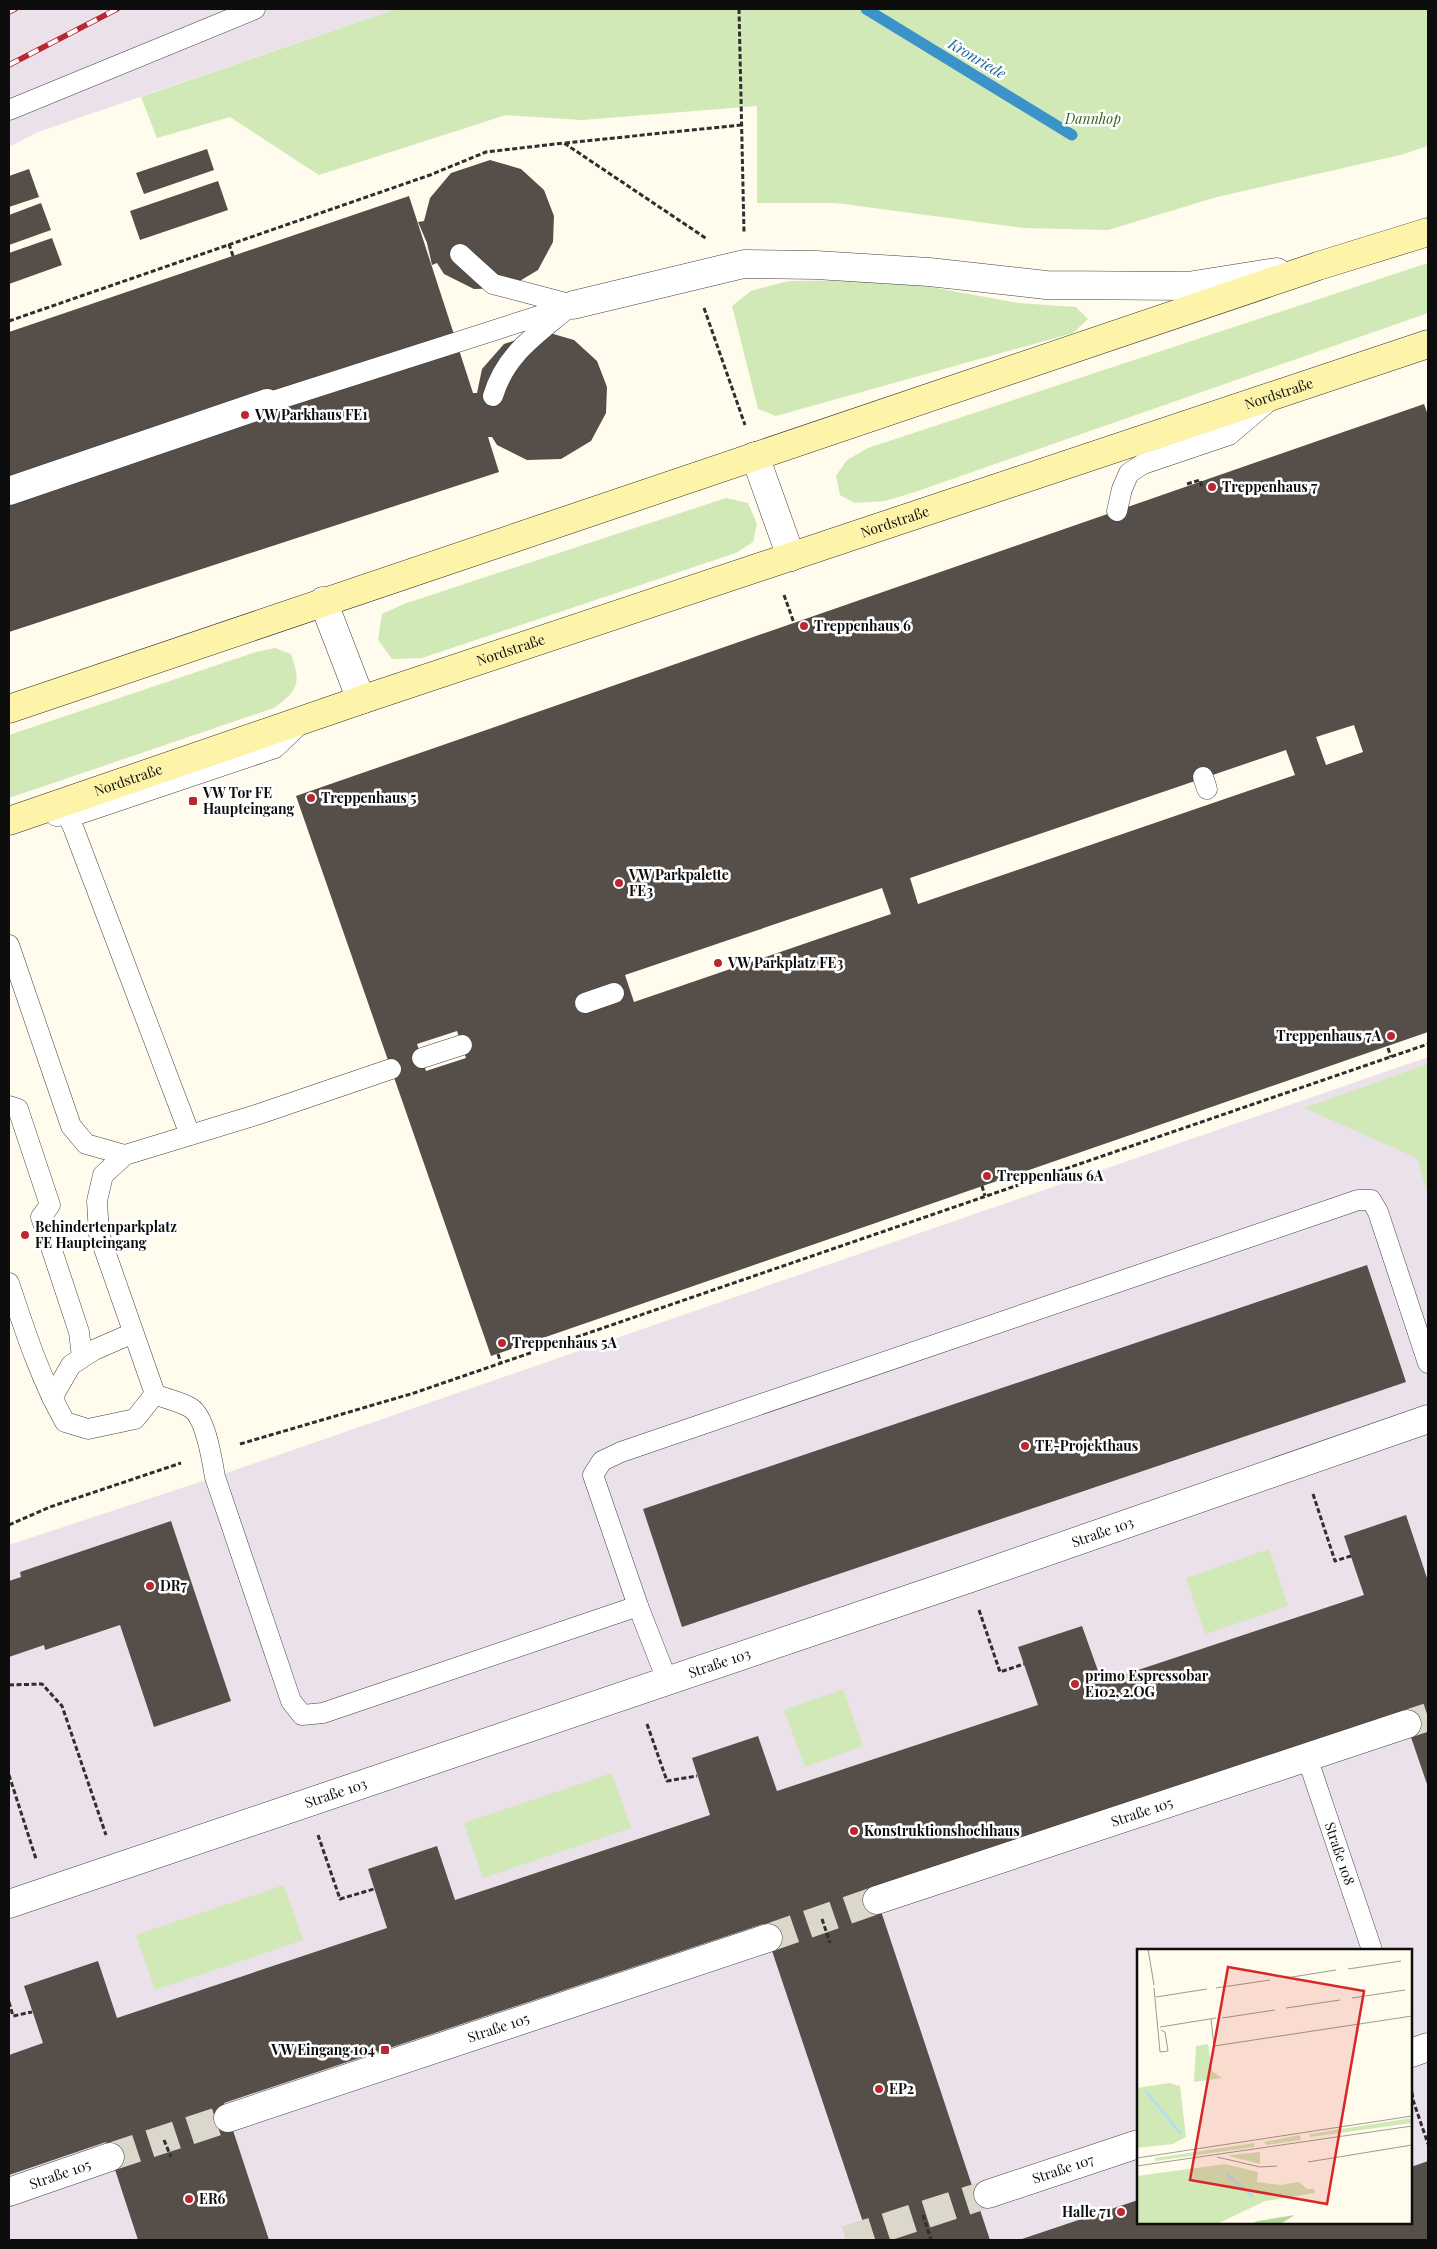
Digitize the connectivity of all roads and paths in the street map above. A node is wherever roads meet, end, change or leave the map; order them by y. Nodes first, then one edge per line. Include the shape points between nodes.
1 (255, 9) edge
2 (739, 9) edge
3 (9, 110) edge
4 (564, 143) junction
5 (1428, 232) edge
6 (229, 244) junction
7 (460, 254) dead end
8 (233, 256) dead end
9 (744, 264) junction
10 (1318, 266) junction
11 (573, 305) junction
12 (9, 321) edge
13 (1428, 344) edge
14 (1280, 392) junction
15 (493, 396) dead end
16 (267, 403) joint
17 (756, 456) junction
18 (9, 491) edge
19 (1117, 511) dead end
20 (790, 557) junction
21 (782, 590) dead end
22 (323, 602) junction
23 (794, 623) dead end
24 (360, 700) junction
25 (9, 709) edge
26 (65, 809) junction
27 (11, 820) edge
28 (9, 945) edge
29 (614, 993) dead end
30 (585, 1002) dead end
31 (1428, 1044) edge
32 (462, 1045) dead end
33 (1388, 1048) dead end
34 (428, 1056) dead end
35 (1391, 1057) junction
36 (391, 1069) dead end
37 (9, 1106) edge
38 (190, 1135) junction
39 (125, 1155) junction
40 (982, 1186) dead end
41 (985, 1196) junction
42 (9, 1283) edge
43 (133, 1333) junction
44 (498, 1354) dead end
45 (82, 1357) junction
46 (502, 1363) junction
47 (1428, 1363) edge
48 (155, 1394) junction
49 (52, 1398) junction
50 (1428, 1419) edge
51 (211, 1453) junction
52 (1302, 1462) junction
53 (9, 1525) edge
54 (1351, 1556) dead end
55 (968, 1579) junction
56 (638, 1606) junction
57 (1024, 1664) dead end
58 (667, 1680) junction
59 (9, 1685) edge
60 (635, 1690) junction
61 (1407, 1724) tunnel mouth
62 (1307, 1757) junction
63 (9, 1775) edge
64 (697, 1776) dead end
65 (307, 1802) junction
66 (116, 1866) junction
67 (374, 1889) dead end
68 (46, 1890) junction
69 (877, 1900) tunnel mouth
70 (9, 1904) edge
71 (822, 1919) dead end
72 (768, 1938) tunnel mouth
73 (830, 1943) dead end
74 (1372, 1949) edge
75 (9, 2002) edge
76 (32, 2012) dead end
77 (1428, 2047) edge
78 (1412, 2053) edge
79 (1412, 2092) edge
80 (228, 2118) tunnel mouth
81 (164, 2140) dead end
82 (1137, 2144) edge
83 (1428, 2144) edge
84 (110, 2157) tunnel mouth
85 (171, 2157) dead end
86 (9, 2192) edge
87 (988, 2194) tunnel mouth
88 (923, 2215) dead end
89 (931, 2240) edge

1 - 3 lane
2 - 4 path via 741,125
4 - 6 path via 486,152 430,175
4 - 9 path
5 - 10 street
6 - 8 path
6 - 12 path
7 - 11 lane via 493,284
9 - 10 street via 929,272 1046,285 1188,286
9 - 11 street
10 - 17 street
11 - 15 lane via 522,346 499,376
11 - 16 lane
13 - 14 street, Nordstraße
14 - 19 lane via 1229,435 1144,464 1129,473
14 - 20 street, Nordstraße
16 - 18 street
17 - 20 street
17 - 22 street
20 - 24 street, Nordstraße
21 - 23 path
22 - 24 street
22 - 25 street
24 - 26 street, Nordstraße
26 - 27 street, Nordstraße
26 - 38 lane
28 - 39 lane via 71,1126 86,1144
29 - 30 lane
31 - 35 path
32 - 34 lane
33 - 35 path
35 - 41 path
36 - 38 lane
37 - 45 lane via 18,1109 50,1205 41,1217 78,1332
38 - 39 lane
39 - 43 lane via 104,1175 97,1201 99,1234
40 - 41 path
41 - 46 path
42 - 49 lane via 30,1347
43 - 45 lane
43 - 48 lane
44 - 46 path
45 - 49 lane via 70,1365
46 - 51 path via 414,1393
47 - 56 lane via 1378,1212 1371,1200 1358,1200 630,1448 602,1461 593,1475
48 - 49 lane via 135,1419 88,1429 65,1422
48 - 51 lane via 192,1409 202,1425
50 - 52 street, Straße 103
51 - 53 path via 50,1507
51 - 56 lane via 215,1477 267,1632 291,1701 302,1715 323,1713
52 - 54 path via 1335,1561
52 - 55 street, Straße 103
55 - 57 path via 1000,1672
55 - 58 street, Straße 103
56 - 58 lane
58 - 60 street, Straße 103
59 - 66 path via 42,1684 62,1706
60 - 64 path via 667,1781
60 - 65 street, Straße 103
61 - 62 street, Straße 105
62 - 69 street, Straße 105
62 - 74 lane, Straße 108
63 - 68 path
65 - 66 street, Straße 103
65 - 67 path via 340,1899
66 - 68 street, Straße 103
68 - 70 street, Straße 103
71 - 73 path
72 - 80 street, Straße 105
75 - 76 path via 13,2016
77 - 78 street
79 - 83 path
81 - 85 path
82 - 87 street, Straße 107
84 - 86 street, Straße 105
88 - 89 path

